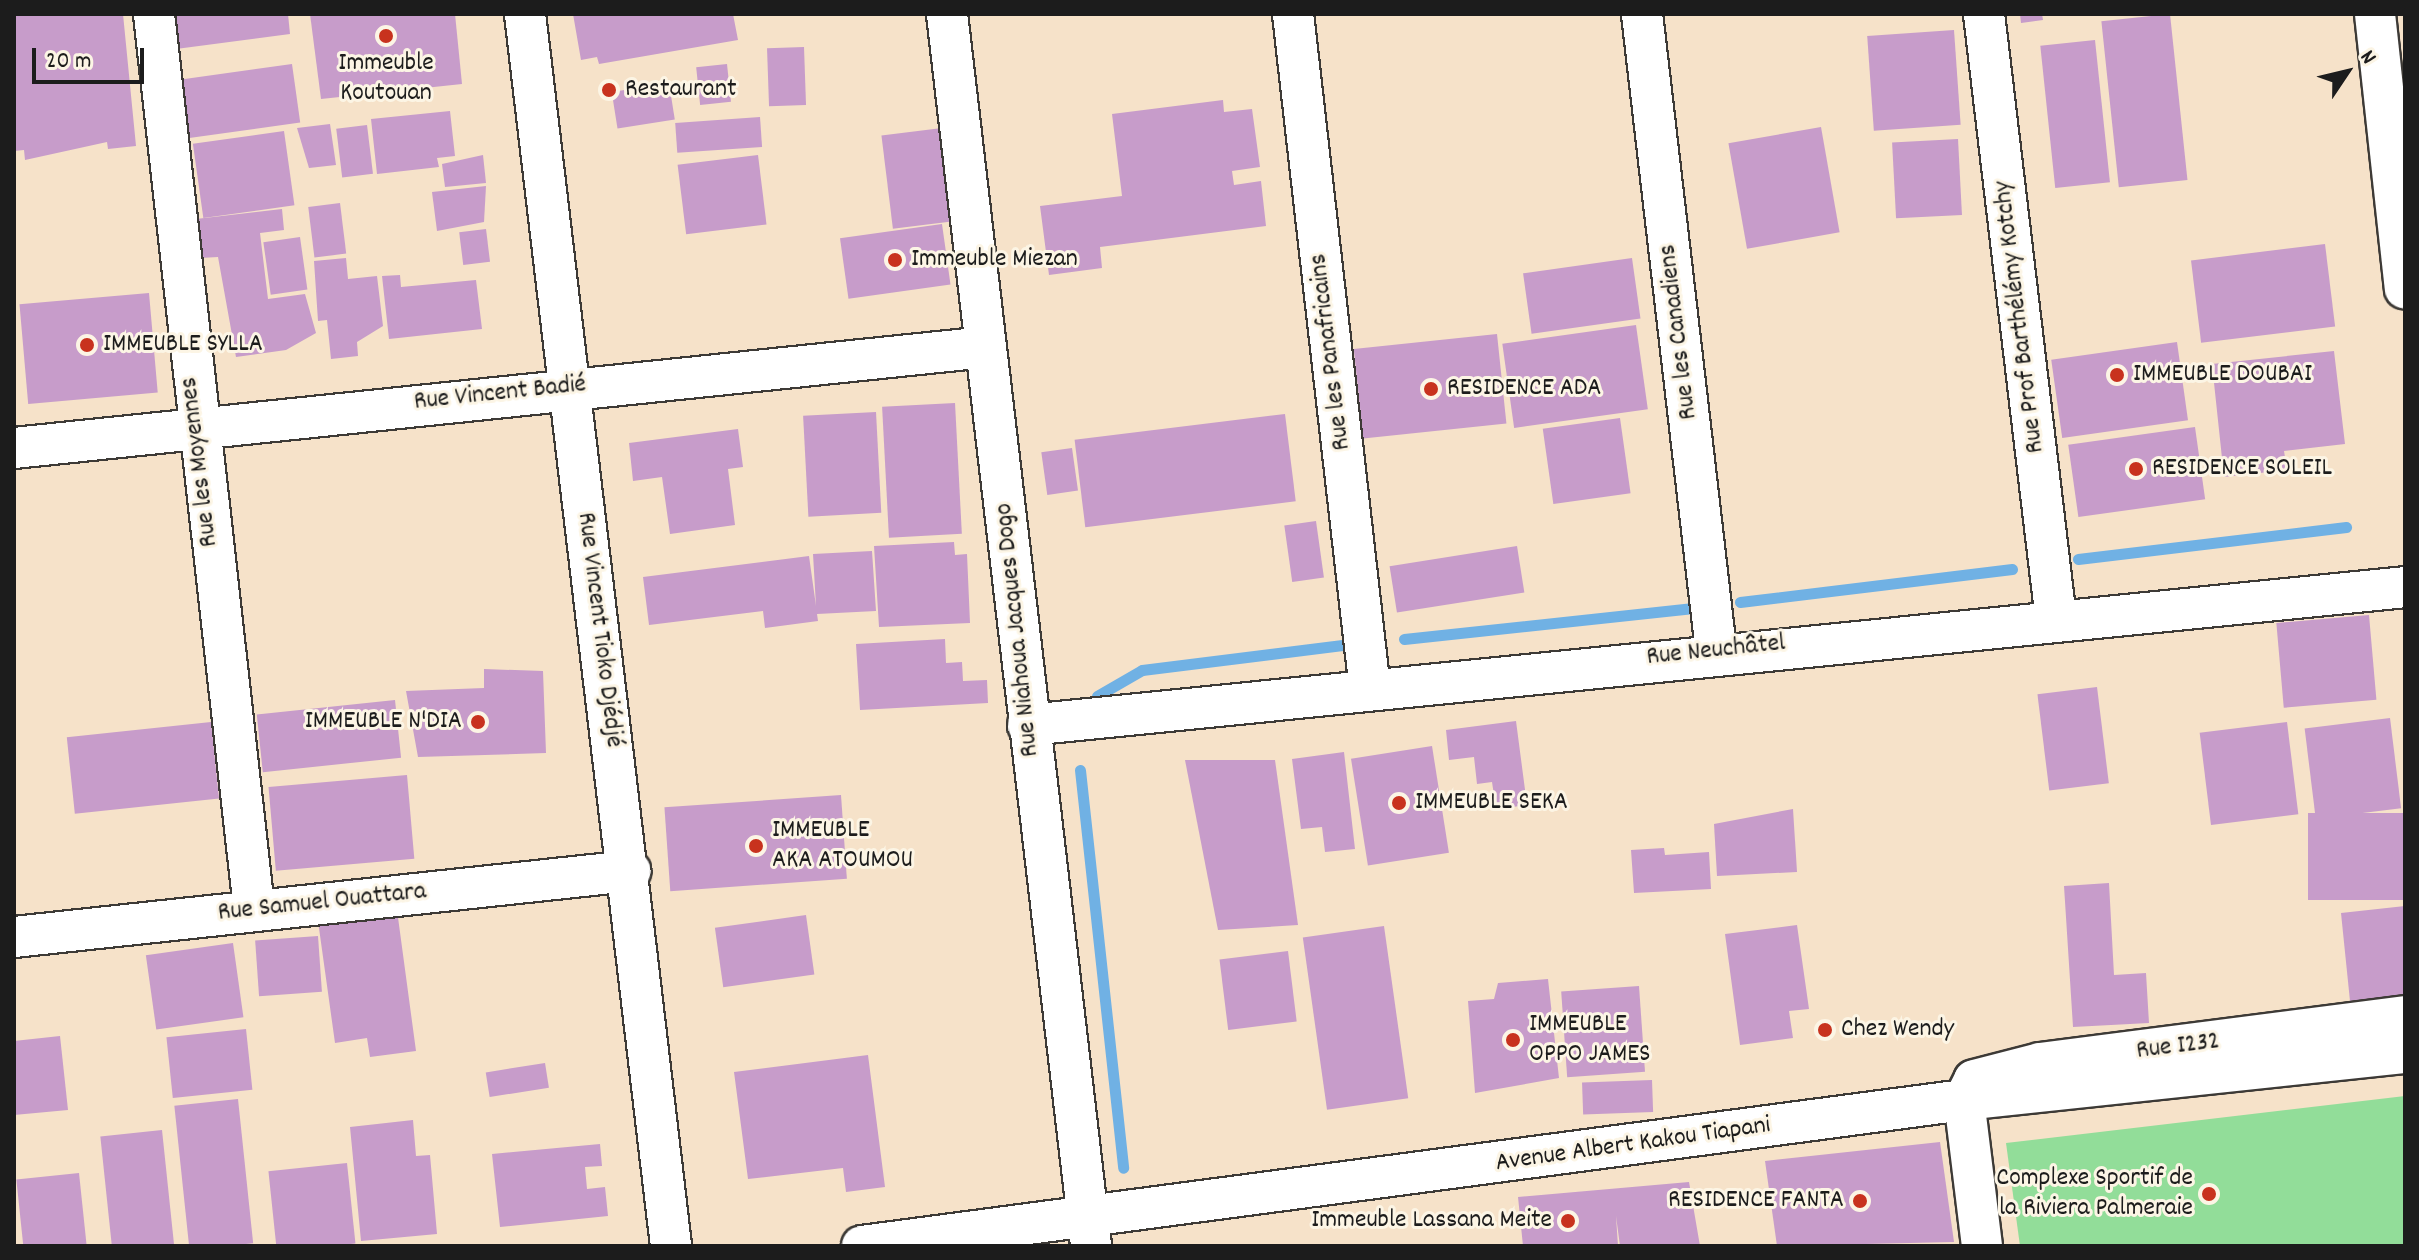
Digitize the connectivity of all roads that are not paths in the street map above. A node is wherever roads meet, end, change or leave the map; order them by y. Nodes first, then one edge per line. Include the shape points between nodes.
1 (154, 14) edge
2 (525, 14) edge
3 (947, 14) edge
4 (1293, 14) edge
5 (1642, 14) edge
6 (1984, 14) edge
7 (2375, 14) edge
8 (2403, 240) edge
9 (2405, 288) edge
10 (986, 347) junction
11 (568, 386) junction
12 (195, 427) junction
13 (14, 448) edge
14 (2405, 587) edge
15 (2056, 620) junction
16 (1716, 650) junction
17 (1370, 690) junction
18 (1028, 725) junction
19 (630, 871) junction
20 (254, 909) junction
21 (14, 937) edge
22 (2405, 1016) edge
23 (2405, 1053) edge
24 (1964, 1100) junction
25 (1090, 1233) edge
26 (671, 1246) edge
27 (862, 1246) edge
28 (1982, 1246) edge

1 - 12 street, Rue les Moyennes
2 - 11 street, Rue Vincent Tioko Djédjé
3 - 10 street, Rue Niahoua Jacques Dogo
4 - 17 street, Rue les Panafricains
5 - 16 street, Rue les Canadiens
6 - 15 street, Rue Prof Barthélémy Kotchy
7 - 8 street
8 - 9 street
10 - 11 street, Rue Vincent Badié
10 - 18 street, Rue Niahoua Jacques Dogo
11 - 12 street, Rue Vincent Badié
11 - 19 street, Rue Vincent Tioko Djédjé
12 - 13 street, Rue Vincent Badié
12 - 20 street, Rue les Moyennes
14 - 15 street, Rue Neuchâtel
15 - 16 street, Rue Neuchâtel
16 - 17 street, Rue Neuchâtel
17 - 18 street, Rue Neuchâtel
18 - 25 street, Rue Niahoua Jacques Dogo
19 - 20 street, Rue Samuel Ouattara
19 - 26 street, Rue Vincent Tioko Djédjé
20 - 21 street, Rue Samuel Ouattara
22 - 24 street, Rue I232 via 1993,1070 1974,1080
23 - 24 street, Avenue Albert Kakou Tiapani
24 - 25 street, Avenue Albert Kakou Tiapani
24 - 28 street
25 - 27 street, Avenue Albert Kakou Tiapani

